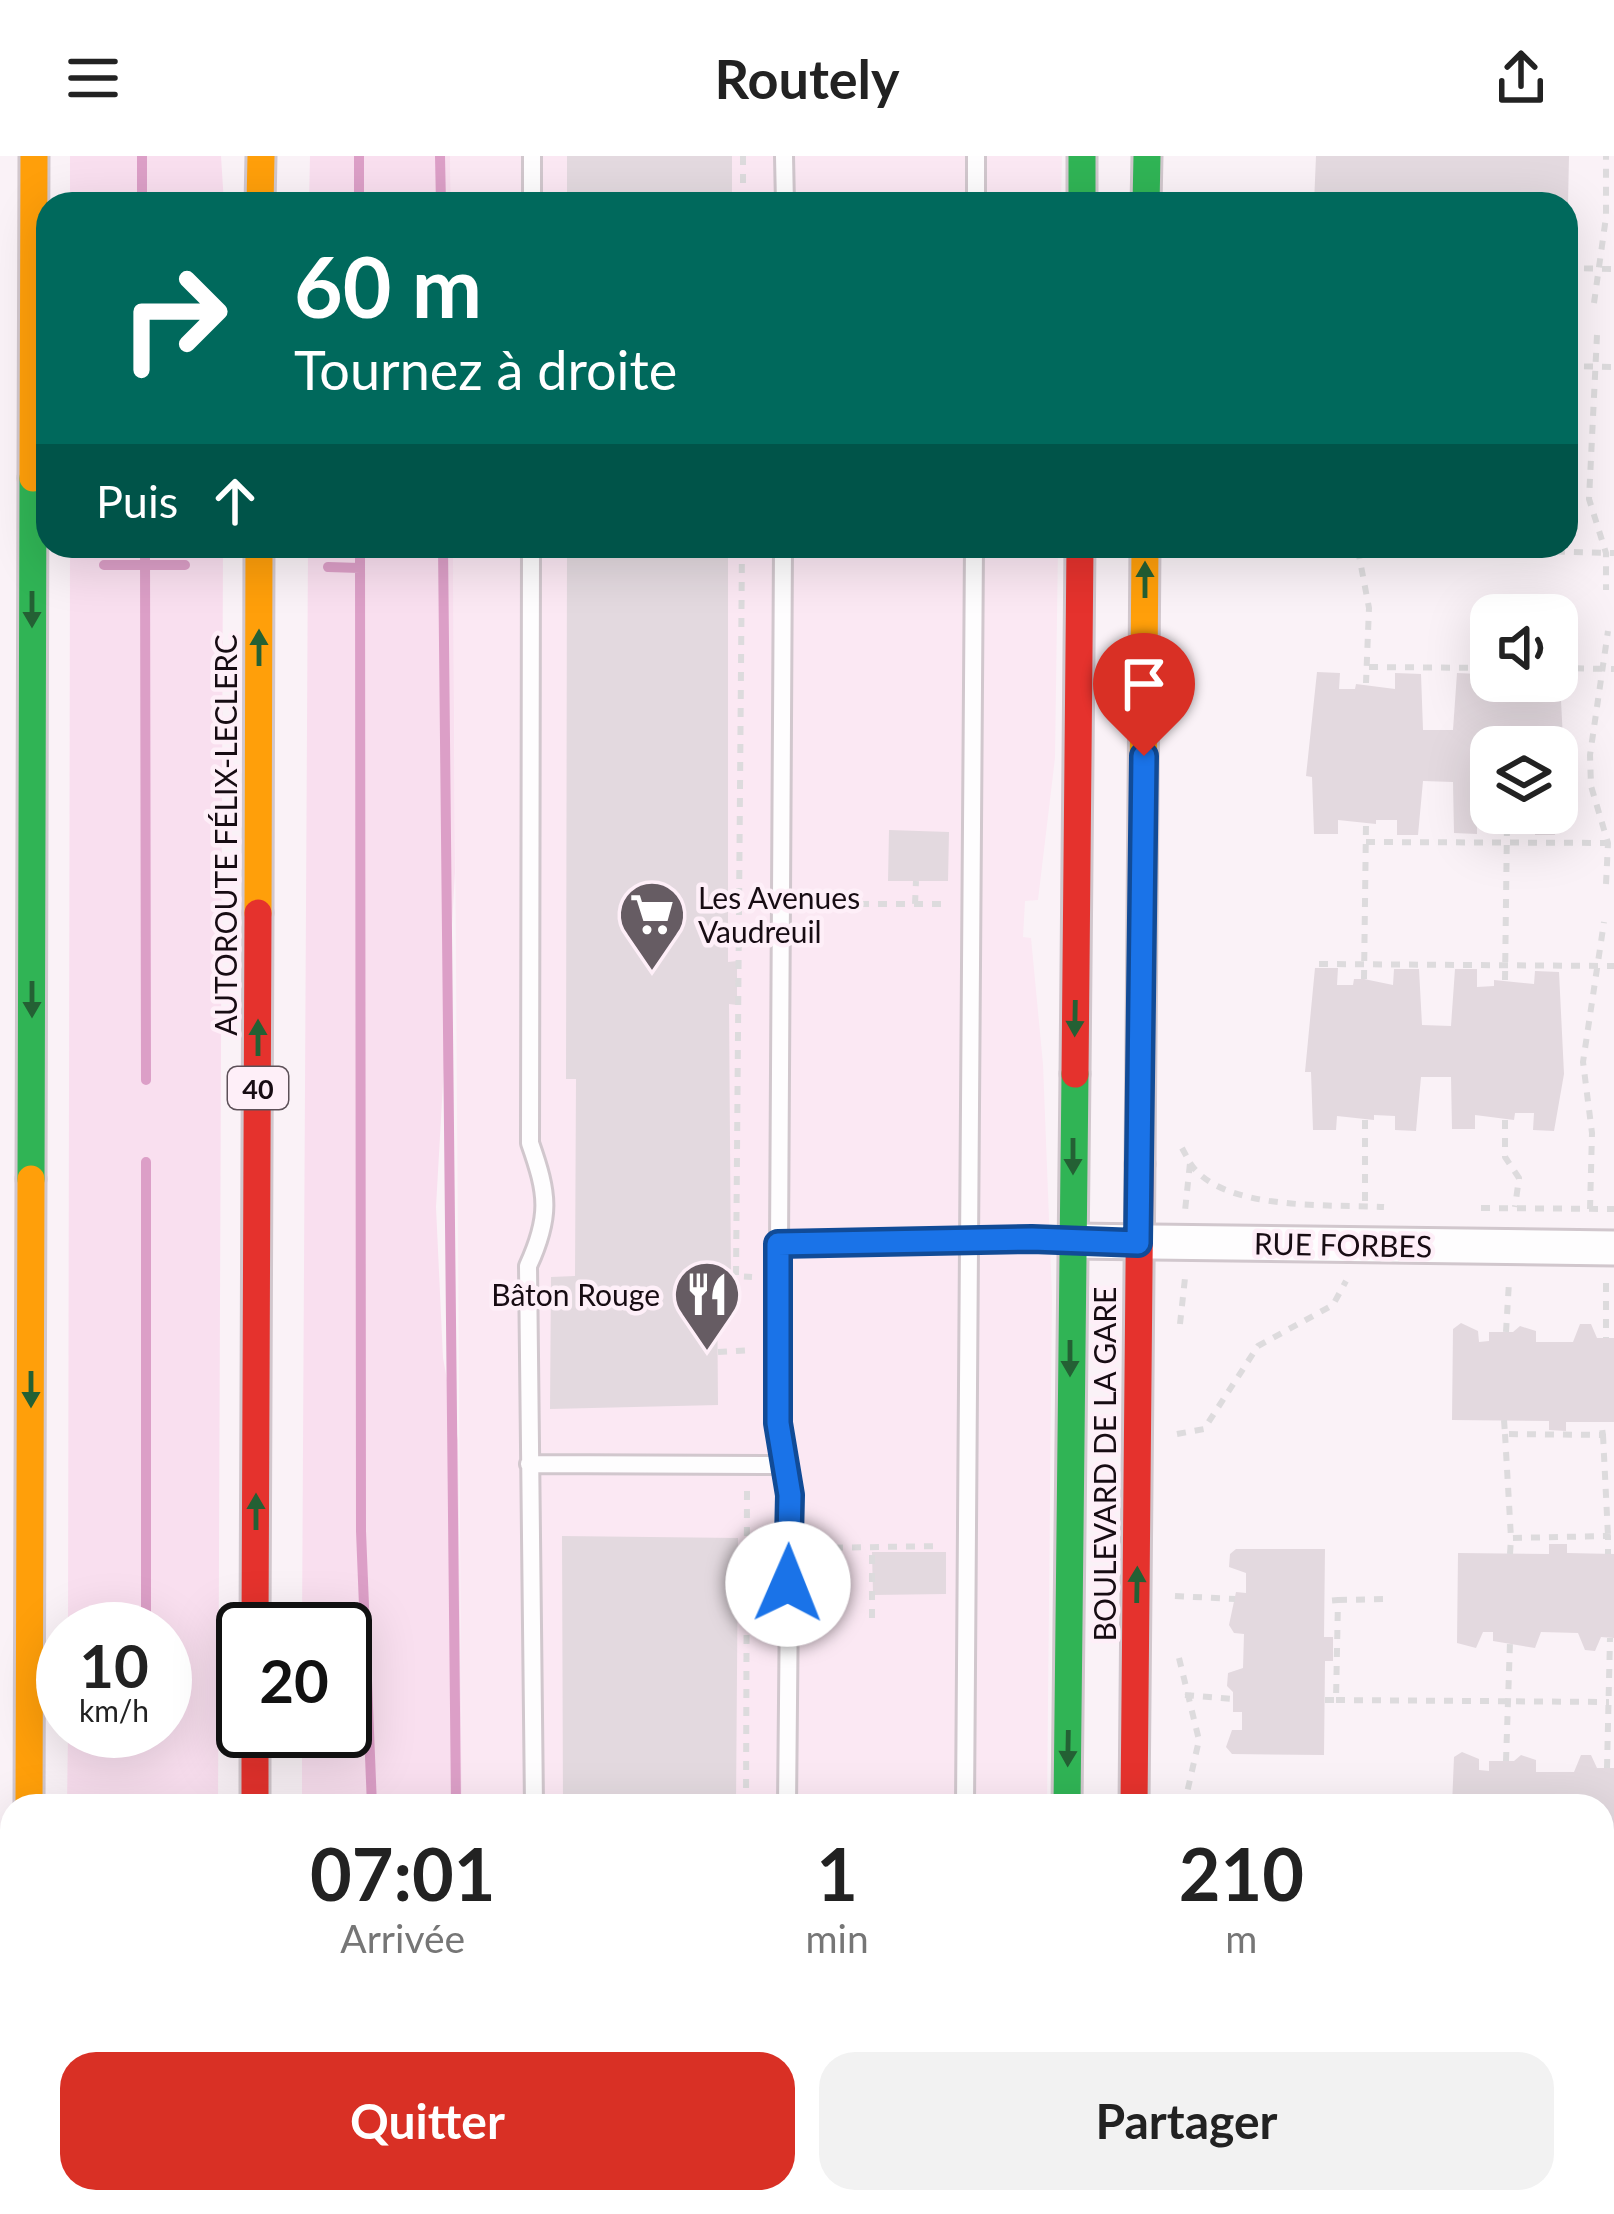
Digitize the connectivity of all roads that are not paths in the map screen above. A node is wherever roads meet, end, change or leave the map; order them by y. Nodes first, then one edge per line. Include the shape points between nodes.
1 (34, 156) edge
2 (261, 156) edge
3 (532, 156) edge
4 (784, 156) edge
5 (976, 156) edge
6 (1082, 156) edge
7 (1147, 156) edge
8 (260, 192) edge
9 (532, 192) edge
10 (784, 192) edge
11 (976, 192) edge
12 (1082, 192) edge
13 (1147, 192) edge
14 (260, 558) edge
15 (531, 558) edge
16 (783, 558) edge
17 (974, 558) edge
18 (1080, 558) edge
19 (1145, 558) edge
20 (971, 1240) junction
21 (1072, 1241) junction
22 (1138, 1243) junction
23 (778, 1244) junction
24 (1614, 1248) edge
25 (530, 1464) junction
26 (785, 1465) junction
27 (255, 1602) edge
28 (255, 1758) edge
29 (29, 1794) edge
30 (254, 1794) edge
31 (534, 1794) edge
32 (787, 1794) edge
33 (965, 1794) edge
34 (1067, 1794) edge
35 (1134, 1794) edge

1 -> 29 main road
2 - 8 main road
3 - 9 lane
4 - 10 lane
5 - 11 lane
6 - 12 main road
7 - 13 main road
27 -> 14 main road, AUTOROUTE FÉLIX-LECLERC / 40
15 - 25 lane via 530,1143 545,1185 545,1229 528,1266
16 - 23 lane
17 - 20 lane
18 -> 21 main road, BOULEVARD DE LA GARE
22 -> 19 main road, BOULEVARD DE LA GARE
20 - 21 lane
20 - 23 lane
20 - 33 lane
21 - 22 street, RUE FORBES
21 -> 34 main road, BOULEVARD DE LA GARE
22 - 24 street, RUE FORBES
35 -> 22 main road, BOULEVARD DE LA GARE
23 - 26 lane
25 - 26 lane
25 - 31 lane
26 - 32 lane
28 - 30 main road

